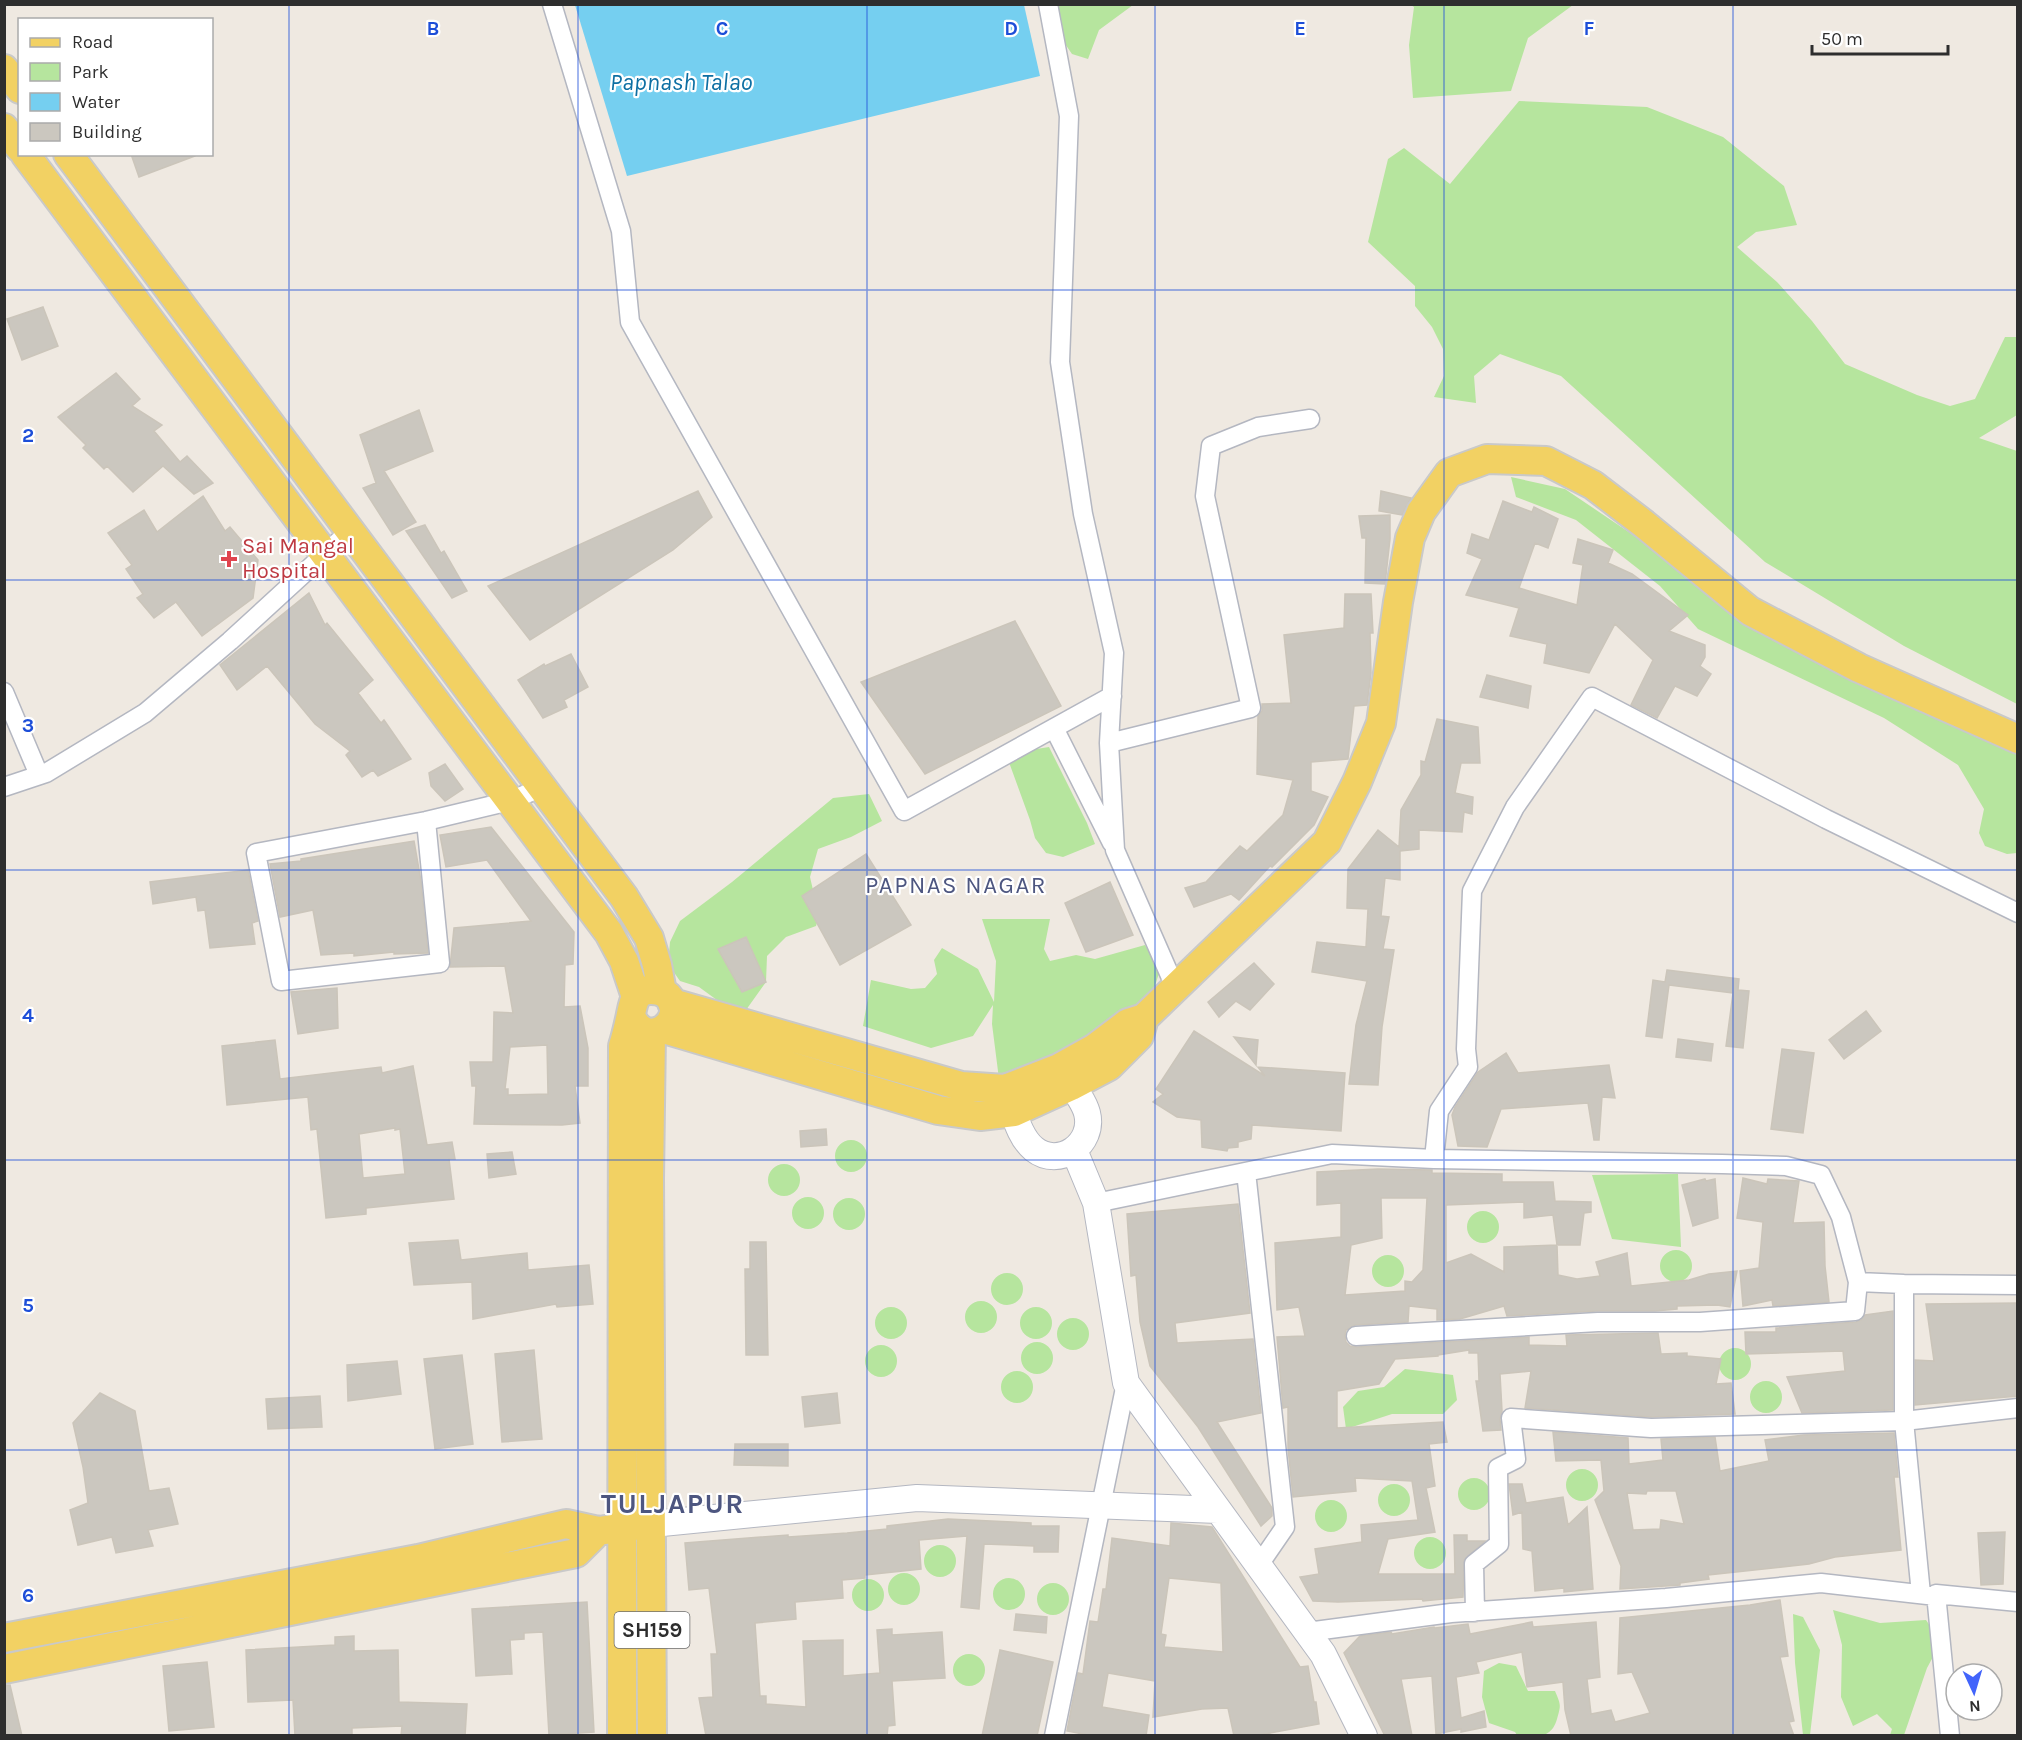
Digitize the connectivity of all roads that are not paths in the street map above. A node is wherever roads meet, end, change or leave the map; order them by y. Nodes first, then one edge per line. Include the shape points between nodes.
1 (552, 4) edge
2 (1048, 4) edge
3 (4, 69) edge
4 (18, 86) edge
5 (27, 156) edge
6 (69, 156) edge
7 (1310, 419) dead end
8 (350, 531) junction
9 (326, 555) junction
10 (4, 692) edge
11 (1112, 696) junction
12 (1054, 728) junction
13 (2018, 739) edge
14 (1109, 743) junction
15 (39, 775) junction
16 (4, 787) edge
17 (540, 788) junction
18 (510, 801) junction
19 (426, 821) junction
20 (1115, 850) junction
21 (2018, 913) edge
22 (1175, 987) junction
23 (653, 1012) junction
24 (1065, 1077) junction
25 (1010, 1100) junction
26 (1074, 1150) junction
27 (1434, 1159) junction
28 (1246, 1172) junction
29 (1096, 1203) junction
30 (637, 1270) junction
31 (1858, 1282) junction
32 (1904, 1284) junction
33 (2018, 1285) edge
34 (1356, 1335) dead end
35 (1126, 1383) junction
36 (2018, 1408) edge
37 (1904, 1421) junction
38 (1101, 1505) junction
39 (1218, 1510) junction
40 (652, 1524) junction
41 (611, 1529) junction
42 (1263, 1559) dead end
43 (1928, 1595) junction
44 (2018, 1602) edge
45 (1475, 1611) junction
46 (1307, 1632) junction
47 (4, 1638) edge
48 (4, 1669) edge
49 (622, 1736) edge
50 (652, 1736) edge
51 (1054, 1736) edge
52 (1364, 1736) edge
53 (1950, 1736) edge

1 - 12 street via 621,231 630,322 904,811
2 - 11 street via 1069,116 1060,362 1083,514 1114,653
3 - 4 main road
5 - 9 main road
6 - 8 main road
7 - 14 street via 1258,427 1211,446 1205,496 1251,708
8 - 9 street
8 - 17 main road
9 - 15 street via 145,713
9 - 18 main road
10 - 15 street
11 - 12 street
11 - 14 street
12 - 20 street
13 - 22 main road via 1859,668 1749,611 1593,485 1546,461 1487,459 1449,473 1421,512 1410,538 1381,723 1327,842
14 - 20 street
15 - 16 street
17 - 18 street
17 - 23 main road via 624,897 649,938 657,965
18 - 19 street
18 - 23 main road via 609,933
19 - 19 street via 256,854 281,981 440,963
20 - 22 street
21 - 27 street via 1592,697 1515,807 1472,891 1468,1067 1439,1111
22 - 24 main road via 1144,1018 1139,1036 1109,1066
23 - 25 main road
23 - 30 main road via 623,1046
24 - 25 main road
24 - 26 street via 1087,1111 1089,1122 1082,1143
25 - 26 street via 1020,1130 1033,1148 1053,1156
26 - 29 street
27 - 28 street via 1332,1154
27 - 31 street via 1786,1166 1821,1175 1841,1217
28 - 29 street
28 - 42 street via 1285,1527
29 - 35 street
30 - 40 main road
30 - 41 main road
31 - 32 street
31 - 34 street via 1855,1311 1700,1322 1598,1322
32 - 33 street
32 - 37 street
35 - 38 street
35 - 39 street
36 - 37 street
37 - 43 street
37 - 45 street via 1651,1428 1511,1418 1516,1460 1498,1468 1499,1544 1474,1564
38 - 39 street
38 - 40 street via 917,1498
38 - 51 street
39 - 46 street
40 - 41 main road
40 - 50 main road, SH159
41 - 47 main road via 566,1524 418,1559
41 - 48 main road via 576,1553
41 - 49 main road, SH159
43 - 44 street
43 - 45 street via 1821,1583
43 - 53 street
45 - 46 street
46 - 52 street via 1323,1654

